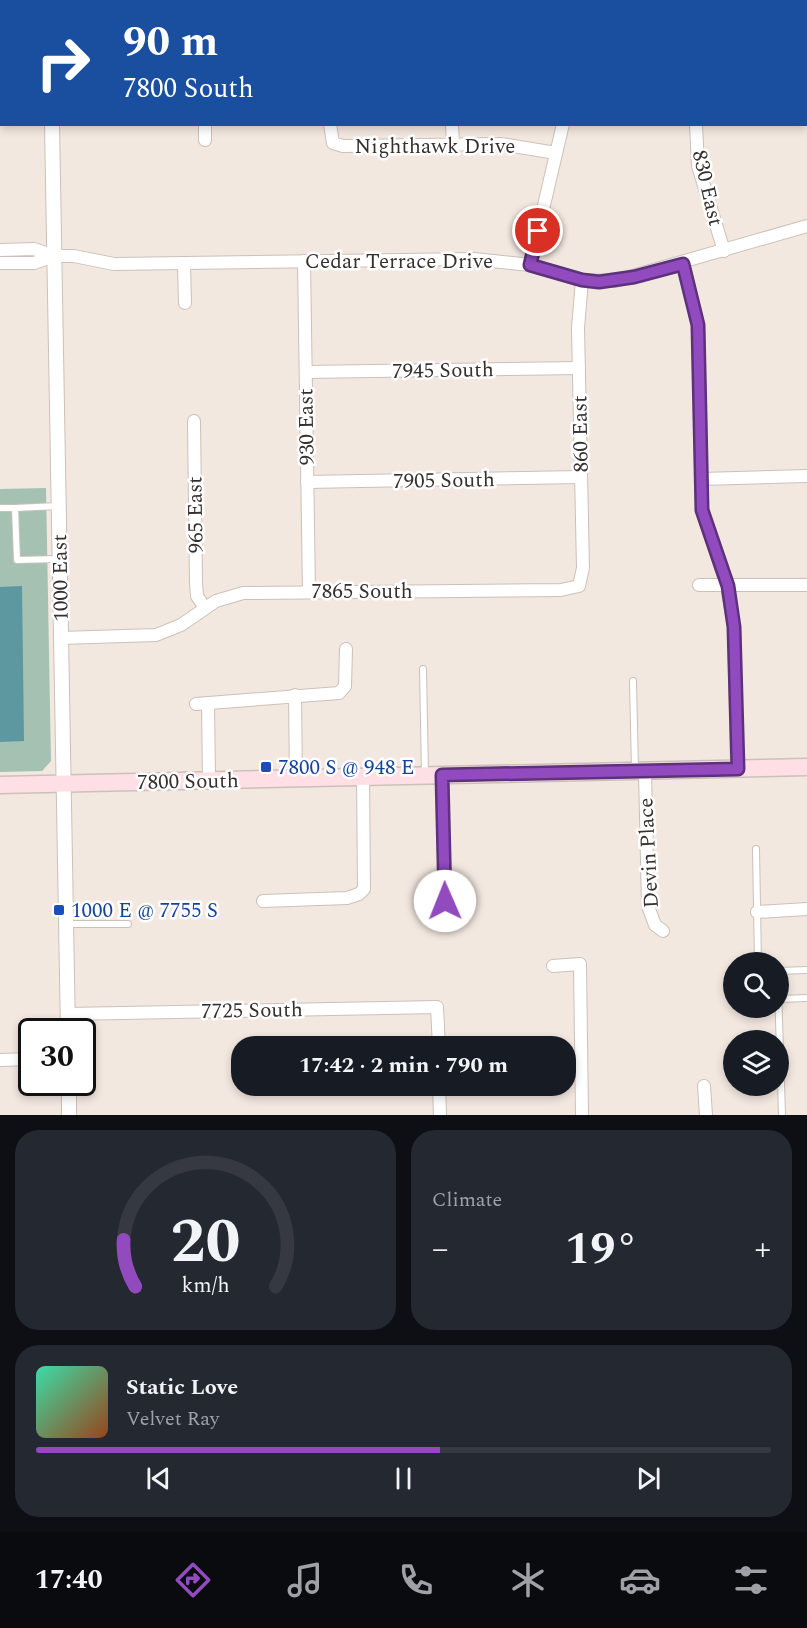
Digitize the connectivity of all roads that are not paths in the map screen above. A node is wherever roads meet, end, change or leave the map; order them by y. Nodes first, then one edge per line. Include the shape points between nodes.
1 (52, 126) edge
2 (205, 126) edge
3 (330, 126) edge
4 (452, 126) edge
5 (563, 126) edge
6 (696, 126) edge
7 (205, 140) dead end
8 (453, 145) junction
9 (556, 153) junction
10 (807, 226) edge
11 (0, 250) edge
12 (724, 252) junction
13 (54, 256) junction
14 (304, 261) junction
15 (0, 263) edge
16 (184, 264) junction
17 (683, 264) junction
18 (530, 265) junction
19 (582, 280) junction
20 (185, 303) dead end
21 (579, 368) junction
22 (306, 372) junction
23 (194, 421) dead end
24 (807, 476) edge
25 (581, 477) junction
26 (701, 479) junction
27 (307, 482) junction
28 (58, 507) junction
29 (0, 508) edge
30 (15, 508) junction
31 (60, 559) junction
32 (699, 585) dead end
33 (807, 585) edge
34 (579, 586) joint
35 (728, 586) junction
36 (309, 592) junction
37 (204, 608) junction
38 (61, 638) junction
39 (346, 649) dead end
40 (423, 669) dead end
41 (633, 681) dead end
42 (295, 695) junction
43 (807, 767) edge
44 (738, 769) junction
45 (640, 771) junction
46 (433, 775) junction
47 (363, 777) junction
48 (296, 778) junction
49 (209, 780) junction
50 (64, 783) junction
51 (0, 784) edge
52 (756, 849) dead end
53 (263, 901) dead end
54 (445, 901) dead end
55 (807, 909) edge
56 (757, 912) junction
57 (67, 924) junction
58 (128, 924) dead end
59 (663, 931) dead end
60 (758, 952) edge
61 (553, 966) dead end
62 (807, 970) edge
63 (789, 971) edge
64 (807, 998) edge
65 (789, 999) edge
66 (68, 1014) junction
67 (68, 1018) edge
68 (779, 1018) edge
69 (438, 1036) edge
70 (18, 1059) edge
71 (0, 1060) edge
72 (704, 1086) dead end
73 (69, 1096) edge
74 (439, 1096) edge
75 (69, 1115) edge
76 (440, 1115) edge
77 (582, 1115) edge
78 (706, 1115) edge
79 (782, 1115) edge

1 - 13 street, 1000 East
2 - 7 street
3 - 8 street, Nighthawk Drive via 333,142 343,146
4 - 8 street
5 - 9 street
6 - 12 street, 830 East via 698,166
8 - 9 street, Nighthawk Drive via 513,145
9 - 18 street
10 - 12 street, Cedar Terrace Drive
11 - 13 street via 34,249
12 - 17 street, Cedar Terrace Drive
13 - 15 street via 34,263
13 - 16 street, Cedar Terrace Drive via 114,264
13 - 28 street, 1000 East
14 - 16 street, Cedar Terrace Drive
14 - 18 street, Cedar Terrace Drive via 474,259
14 - 22 street, 930 East
16 - 20 street
17 - 19 street, Cedar Terrace Drive via 615,281
17 - 26 street via 698,325
18 - 19 street, Cedar Terrace Drive
19 - 21 street, 860 East
21 - 22 street, 7945 South
21 - 25 street, 860 East
22 - 27 street, 930 East
23 - 37 street, 965 East via 196,583 197,596
24 - 26 street
25 - 27 street, 7905 South
25 - 34 street, 860 East via 583,568
26 - 35 street via 706,528
27 - 36 street, 930 East
28 - 30 lane
28 - 31 street, 1000 East
29 - 30 lane
30 - 31 lane via 17,560
31 - 38 street, 1000 East
32 - 35 street
33 - 35 street
34 - 36 street, 7865 South via 561,590
35 - 44 street via 735,635
36 - 37 street, 7865 South via 243,593
37 - 38 street, 7865 South via 181,626 156,635
38 - 50 street, 1000 East
39 - 42 street via 343,691
40 - 46 lane
41 - 45 lane
42 - 48 street
42 - 49 street via 202,704
43 - 44 main road, 7800 South
44 - 45 main road, 7800 South
45 - 46 main road, 7800 South
45 - 59 street, Devin Place via 648,906 655,925
46 - 47 main road, 7800 South
46 - 54 street
47 - 48 main road, 7800 South
47 - 53 street via 365,882 359,894 347,898
48 - 49 main road, 7800 South
49 - 50 main road, 7800 South
50 - 51 main road, 7800 South
50 - 57 street, 1000 East
52 - 56 lane
55 - 56 street
56 - 60 lane
57 - 58 lane
57 - 66 street, 1000 East
61 - 77 street via 580,964
62 - 63 lane
64 - 65 lane
66 - 67 street, 1000 East
66 - 69 street, 7725 South via 437,1007
68 - 79 lane
70 - 71 street
72 - 78 street
73 - 75 street
74 - 76 street

